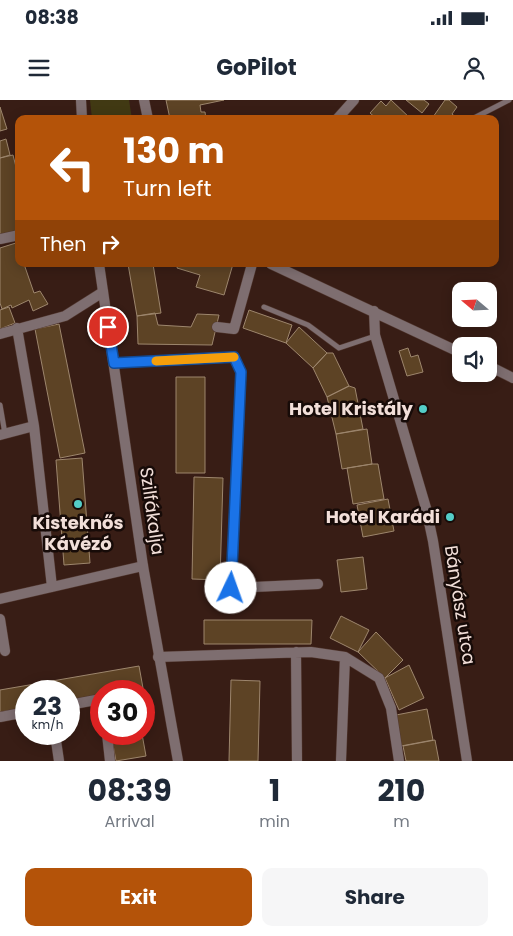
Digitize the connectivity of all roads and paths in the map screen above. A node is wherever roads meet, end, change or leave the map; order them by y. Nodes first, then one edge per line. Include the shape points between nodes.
1 (81, 100) edge
2 (144, 100) edge
3 (354, 100) edge
4 (509, 100) edge
5 (82, 115) edge
6 (147, 115) edge
7 (341, 115) edge
8 (480, 115) edge
9 (15, 235) edge
10 (0, 239) edge
11 (99, 267) edge
12 (251, 267) edge
13 (278, 267) edge
14 (103, 292) junction
15 (264, 307) dead end
16 (374, 311) junction
17 (17, 328) junction
18 (217, 328) dead end
19 (0, 334) edge
20 (376, 335) junction
21 (452, 349) edge
22 (114, 363) junction
23 (497, 370) edge
24 (513, 378) edge
25 (0, 405) edge
26 (34, 426) junction
27 (2, 434) edge
28 (143, 566) junction
29 (318, 584) dead end
30 (52, 587) junction
31 (0, 599) edge
32 (0, 620) edge
33 (5, 651) dead end
34 (296, 652) junction
35 (158, 657) junction
36 (344, 657) junction
37 (15, 714) edge
38 (0, 717) edge
39 (57, 745) edge
40 (108, 745) edge
41 (59, 761) edge
42 (110, 761) edge
43 (178, 761) edge
44 (297, 761) edge
45 (341, 761) edge
46 (399, 761) edge
47 (467, 761) edge

1 - 5 street
2 - 6 street
3 - 7 street
4 - 8 lane
9 - 10 street
11 - 14 street, Szilfákalja
12 - 18 street via 234,329
13 - 16 street
14 - 17 street via 65,316
14 - 22 street, Szilfákalja
15 - 20 lane via 308,325 339,348
16 - 20 street, Bányász utca
16 - 21 street
17 - 19 street
17 - 26 street
20 - 47 street, Bányász utca via 433,541
22 - 28 street, Szilfákalja
22 - 29 street via 234,357 241,372 231,588
23 - 24 street
25 - 27 lane
26 - 27 street
26 - 30 street
28 - 30 street
28 - 35 street, Szilfákalja
30 - 31 street
32 - 33 street
34 - 35 street
34 - 36 street
34 - 44 street
35 - 43 street, Szilfákalja
36 - 45 street
36 - 46 street via 379,678 391,708
37 - 38 street
39 - 41 street
40 - 42 street

